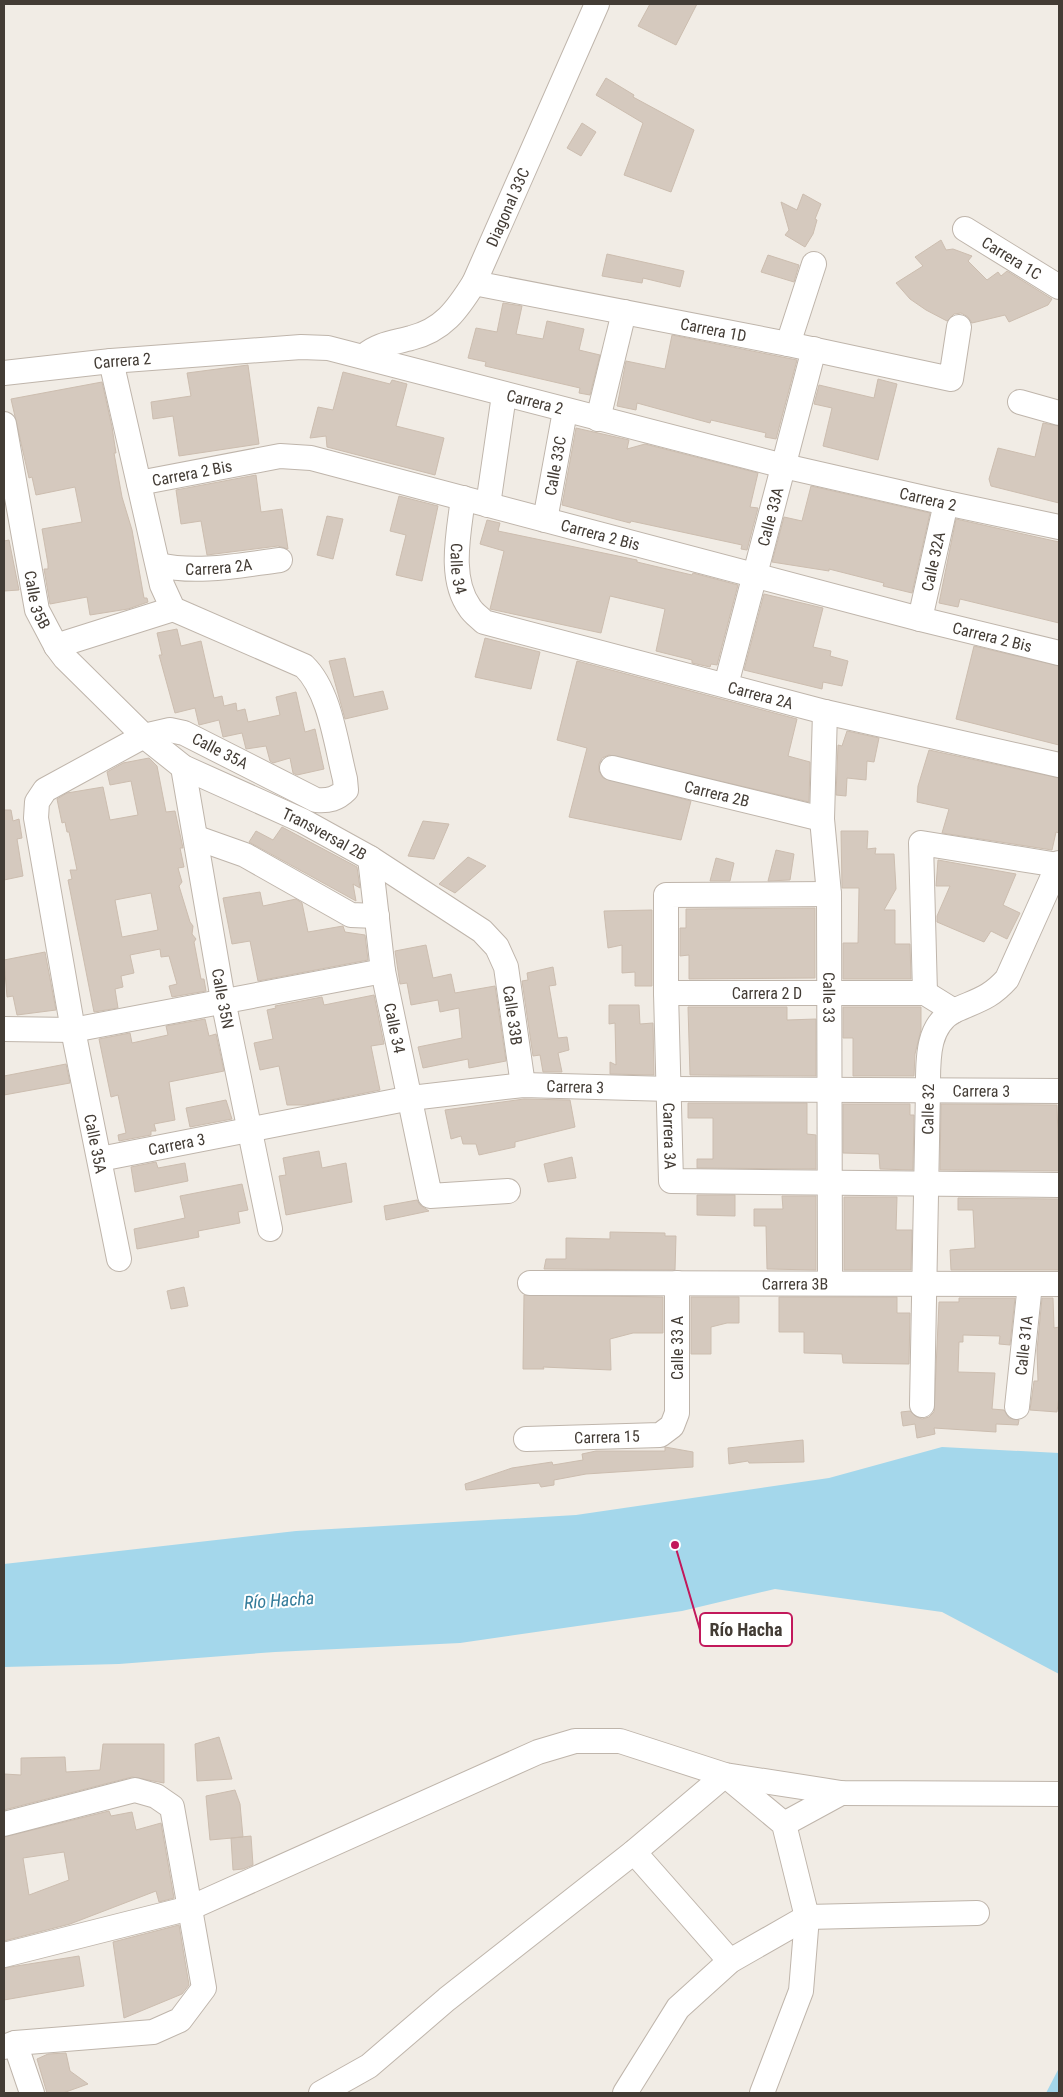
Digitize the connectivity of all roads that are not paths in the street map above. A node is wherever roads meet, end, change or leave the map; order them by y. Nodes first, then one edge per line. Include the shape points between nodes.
1 (597, 4) edge
2 (965, 229) dead end
3 (814, 264) dead end
4 (474, 284) junction
5 (1059, 287) edge
6 (624, 312) junction
7 (959, 327) dead end
8 (788, 344) junction
9 (814, 349) junction
10 (364, 356) junction
11 (111, 361) junction
12 (4, 374) edge
13 (504, 395) junction
14 (1020, 402) dead end
15 (565, 411) junction
16 (1059, 413) edge
17 (598, 419) junction
18 (4, 424) edge
19 (784, 466) junction
20 (139, 483) junction
21 (463, 498) junction
22 (946, 504) junction
23 (488, 505) junction
24 (545, 520) junction
25 (1059, 527) edge
26 (280, 560) dead end
27 (158, 565) junction
28 (756, 575) junction
29 (470, 608) joint
30 (173, 609) junction
31 (920, 619) junction
32 (56, 646) junction
33 (1059, 653) edge
34 (726, 686) junction
35 (825, 712) junction
36 (144, 736) junction
37 (1059, 765) edge
38 (183, 766) junction
39 (612, 768) dead end
40 (822, 819) junction
41 (197, 838) junction
42 (370, 858) junction
43 (1059, 864) edge
44 (829, 894) junction
45 (376, 916) junction
46 (497, 947) joint
47 (384, 971) junction
48 (666, 992) junction
49 (830, 992) junction
50 (925, 993) junction
51 (223, 1000) junction
52 (954, 1011) junction
53 (4, 1029) edge
54 (73, 1030) junction
55 (523, 1085) junction
56 (670, 1089) junction
57 (830, 1089) junction
58 (928, 1089) junction
59 (1059, 1091) edge
60 (411, 1098) junction
61 (250, 1129) junction
62 (100, 1159) junction
63 (828, 1182) junction
64 (927, 1184) junction
65 (1059, 1185) edge
66 (508, 1191) dead end
67 (270, 1229) dead end
68 (119, 1259) dead end
69 (530, 1283) dead end
70 (677, 1283) junction
71 (830, 1284) junction
72 (925, 1284) junction
73 (1030, 1284) junction
74 (1059, 1284) edge
75 (922, 1405) dead end
76 (1017, 1407) dead end
77 (677, 1413) joint
78 (526, 1439) dead end
79 (724, 1775) junction
80 (841, 1793) junction
81 (1059, 1794) edge
82 (4, 1824) edge
83 (784, 1824) junction
84 (634, 1852) junction
85 (190, 1908) junction
86 (977, 1913) dead end
87 (807, 1917) junction
88 (4, 1955) edge
89 (730, 1961) junction
90 (9, 2045) edge
91 (32, 2093) edge
92 (321, 2093) edge
93 (625, 2093) edge
94 (762, 2093) edge

1 - 4 street, Diagonal 33C
2 - 5 street, Carrera 1C
3 - 8 street
4 - 6 street, Carrera 1D
4 - 10 street, Diagonal 33C via 457,311 435,330 382,344
6 - 8 street, Carrera 1D
6 - 17 street
7 - 9 street, Carrera 1D via 952,379
8 - 9 street, Carrera 1D
9 - 19 street, Calle 33A
10 - 11 street, Carrera 2 via 328,348 301,347
10 - 13 street, Carrera 2
11 - 12 street, Carrera 2
11 - 20 street
13 - 15 street, Carrera 2
13 - 23 street
14 - 16 street
15 - 17 street, Carrera 2
15 - 24 street, Calle 33C
17 - 19 street, Carrera 2
18 - 32 street, Calle 35B via 37,610
19 - 22 street, Carrera 2
19 - 28 street, Calle 33A
20 - 21 street, Carrera 2 Bis via 280,456 310,458
20 - 27 street
21 - 23 street, Carrera 2 Bis
21 - 29 street, Calle 34 via 456,559 462,591
22 - 25 street, Carrera 2
22 - 31 street, Calle 32A
23 - 24 street, Carrera 2 Bis
24 - 28 street, Carrera 2 Bis
26 - 27 street, Carrera 2A via 196,569
27 - 30 street via 162,585
28 - 31 street, Carrera 2 Bis
28 - 34 street, Calle 33A
29 - 34 street, Carrera 2A via 484,622
30 - 32 street
30 - 36 street, Calle 35A via 304,666 314,676 322,690 346,790 329,801 316,800 184,733 170,730
31 - 33 street, Carrera 2 Bis
32 - 36 street, Calle 35B
34 - 35 street, Carrera 2A
35 - 37 street, Carrera 2A
35 - 40 street, Calle 33
36 - 38 street, Transversal 2B
36 - 54 street, Calle 35A via 45,790 37,802 36,818
38 - 41 street, Calle 35N
38 - 42 street, Transversal 2B via 303,820
39 - 40 street, Carrera 2B
40 - 44 street, Calle 33
41 - 45 street via 245,855 351,915
41 - 51 street, Calle 35N
42 - 45 street, Calle 34
42 - 46 street, Transversal 2B via 482,931
43 - 50 street via 921,843
43 - 52 street, Calle 32 via 1007,978 995,992
44 - 48 street, Carrera 3A via 666,895
44 - 49 street, Calle 33
45 - 47 street, Calle 34
46 - 55 street, Calle 33B via 506,967
47 - 51 street
47 - 60 street, Calle 34
48 - 49 street, Carrera 2 D
48 - 56 street, Carrera 3A
49 - 50 street, Carrera 2 D
49 - 57 street, Calle 33
50 - 52 street
51 - 54 street
51 - 61 street, Calle 35N
52 - 58 street, Calle 32 via 932,1038
53 - 54 street
54 - 62 street, Calle 35A
55 - 56 street, Carrera 3
55 - 60 street, Carrera 3
56 - 57 street, Carrera 3
56 - 63 street, Carrera 3A via 671,1181
57 - 58 street, Carrera 3
57 - 63 street, Calle 33
58 - 59 street, Carrera 3
58 - 64 street, Calle 32
60 - 61 street, Carrera 3
60 - 66 street, Calle 34 via 430,1196
61 - 62 street, Carrera 3
61 - 67 street, Calle 35N
62 - 68 street, Calle 35A
63 - 64 street, Carrera 3A
63 - 71 street, Calle 33
64 - 65 street, Carrera 3A
64 - 72 street, Calle 32
69 - 70 street, Carrera 3B
70 - 71 street, Carrera 3B
70 - 77 street, Calle 33 A
71 - 72 street, Carrera 3B
72 - 73 street, Carrera 3B
72 - 75 street, Calle 32
73 - 74 street, Carrera 3B
73 - 76 street, Calle 31A
77 - 78 street, Carrera 15 via 672,1426 660,1435
79 - 80 street
79 - 83 street
79 - 84 street
79 - 85 street via 620,1740 575,1741 538,1752
80 - 81 street
80 - 83 street
82 - 85 street via 134,1790 156,1796 172,1807
83 - 87 street
84 - 89 street
84 - 92 street via 447,1999 369,2066
85 - 88 street
85 - 90 street via 204,1988 180,2020 153,2032
86 - 87 street
87 - 89 street
87 - 94 street via 801,1990
89 - 93 street via 678,2008
90 - 91 street

